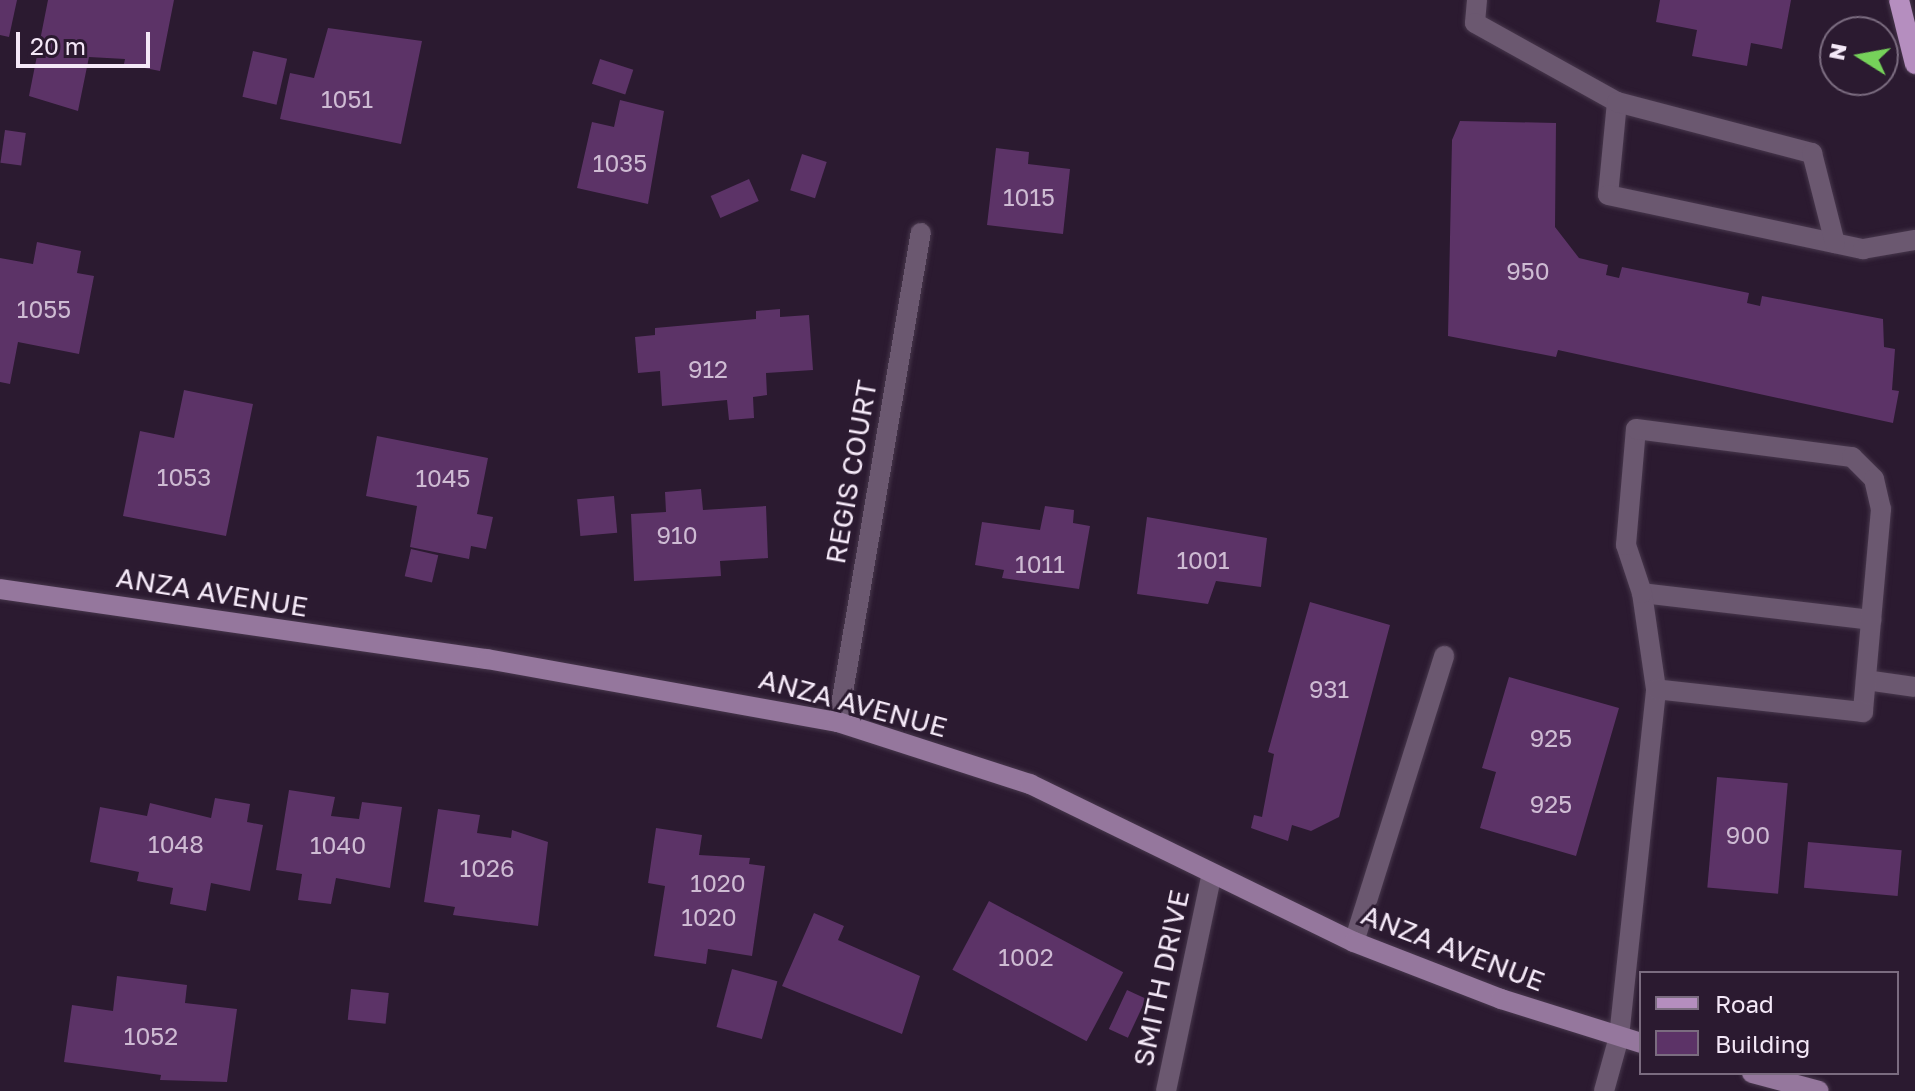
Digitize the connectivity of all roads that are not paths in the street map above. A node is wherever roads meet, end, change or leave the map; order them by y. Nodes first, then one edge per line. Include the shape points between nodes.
1 (1477, 0) edge
2 (1899, 0) edge
3 (1915, 64) edge
4 (1617, 102) junction
5 (921, 233) dead end
6 (1915, 240) edge
7 (1835, 243) junction
8 (0, 589) edge
9 (1642, 593) junction
10 (1871, 620) junction
11 (1444, 656) dead end
12 (1866, 680) junction
13 (1915, 687) edge
14 (1656, 689) junction
15 (838, 722) junction
16 (1211, 877) junction
17 (1354, 942) junction
18 (1619, 1037) junction
19 (1639, 1042) edge
20 (1759, 1075) edge
21 (1166, 1091) edge
22 (1604, 1091) edge
23 (1819, 1091) edge

1 - 4 street via 1475,23
2 - 3 main road
4 - 7 street via 1812,153
4 - 7 street via 1608,195
5 - 15 street, REGIS COURT
6 - 7 street via 1863,249
8 - 15 street, ANZA AVENUE via 487,659
9 - 10 street
9 - 10 street via 1626,545 1636,429 1852,457 1874,479 1881,509
9 - 14 street
10 - 12 street
11 - 17 street
12 - 13 street
12 - 14 street via 1863,712
14 - 18 street
15 - 16 street, ANZA AVENUE via 1030,784
16 - 17 street, ANZA AVENUE
16 - 21 street, SMITH DRIVE
17 - 18 street, ANZA AVENUE
18 - 19 street, ANZA AVENUE
18 - 22 street
20 - 23 street

